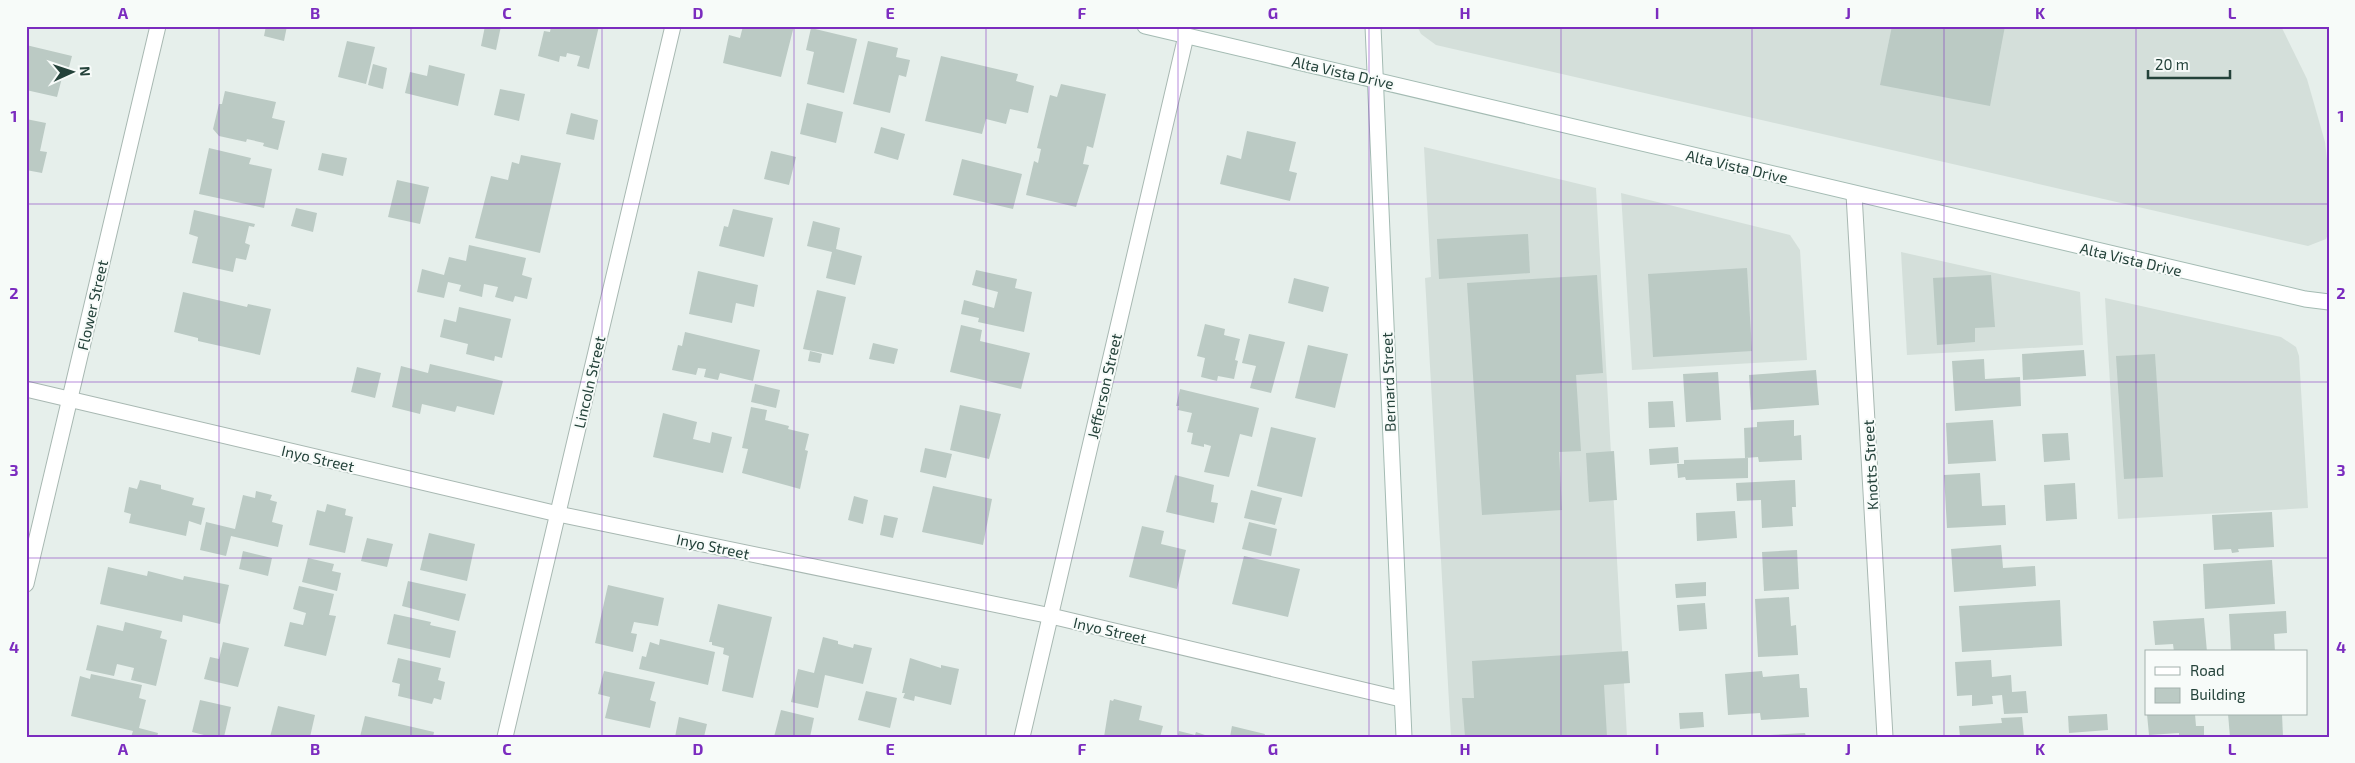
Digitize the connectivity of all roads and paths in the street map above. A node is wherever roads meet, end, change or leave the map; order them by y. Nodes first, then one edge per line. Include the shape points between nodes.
1 (158, 26) edge
2 (673, 26) edge
3 (1145, 26) edge
4 (1372, 26) edge
5 (1186, 36) junction
6 (1375, 79) junction
7 (1854, 194) junction
8 (2329, 302) edge
9 (26, 389) edge
10 (70, 399) junction
11 (558, 514) junction
12 (26, 584) edge
13 (1051, 616) junction
14 (1401, 699) junction
15 (505, 737) edge
16 (1022, 737) edge
17 (1404, 737) edge
18 (1885, 737) edge

1 - 10 street, Flower Street
2 - 11 street, Lincoln Street
3 - 5 street, Alta Vista Drive
4 - 6 street, Bernard Street
5 - 6 street, Alta Vista Drive
5 - 13 street, Jefferson Street
6 - 7 street, Alta Vista Drive
6 - 14 street, Bernard Street
7 - 8 street, Alta Vista Drive via 2295,297
7 - 18 street, Knotts Street
9 - 10 street, Inyo Street
10 - 11 street, Inyo Street
10 - 12 street, Flower Street
11 - 13 street, Inyo Street
11 - 15 street, Lincoln Street
13 - 14 street, Inyo Street
13 - 16 street, Jefferson Street
14 - 17 street, Bernard Street

